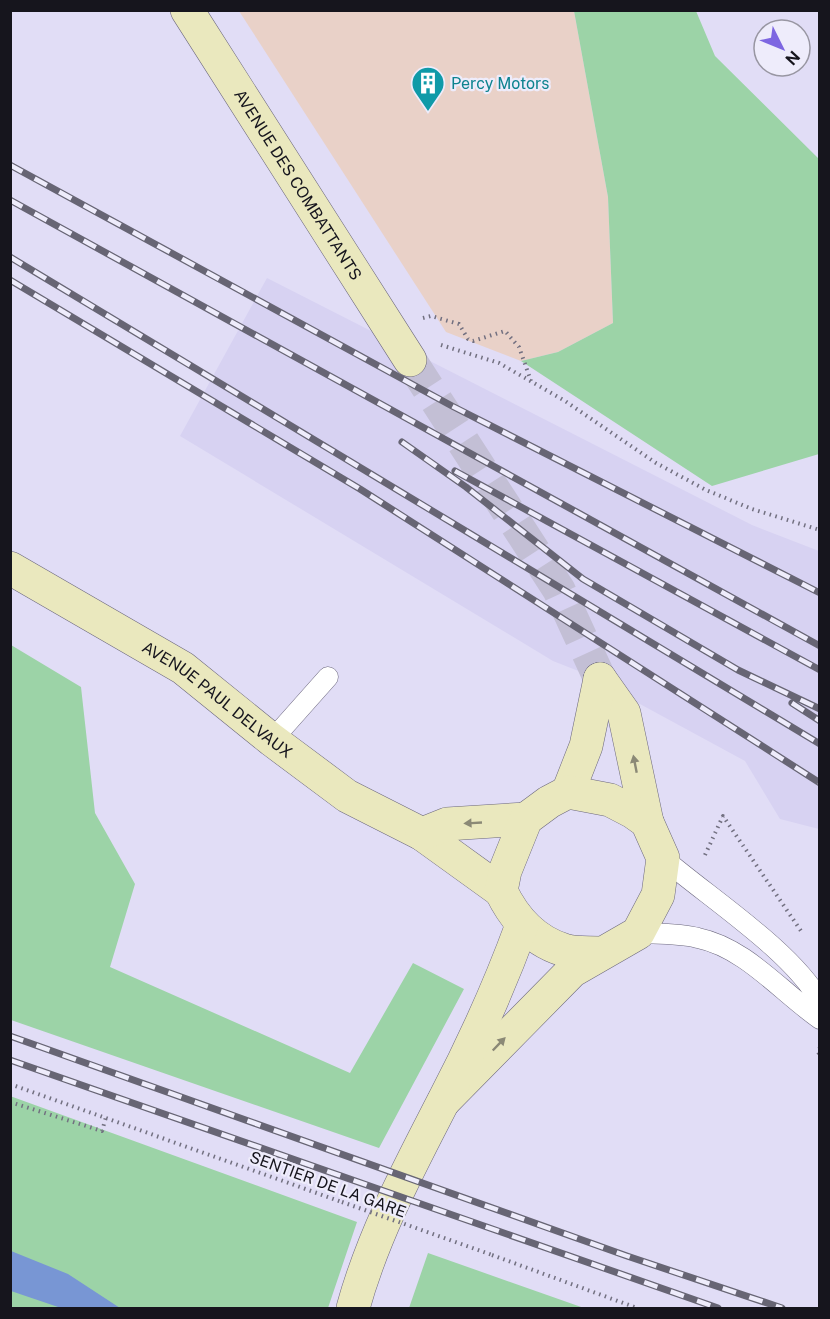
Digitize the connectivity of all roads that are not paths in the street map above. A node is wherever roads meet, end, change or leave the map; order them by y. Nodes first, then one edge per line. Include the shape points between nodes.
1 (188, 10) edge
2 (410, 360) tunnel mouth
3 (10, 568) edge
4 (328, 677) dead end
5 (272, 740) junction
6 (568, 792) junction
7 (526, 819) junction
8 (647, 822) junction
9 (422, 834) junction
10 (663, 858) junction
11 (501, 891) junction
12 (522, 925) junction
13 (638, 933) junction
14 (601, 953) junction
15 (819, 1000) edge
16 (819, 1018) edge
17 (444, 1101) junction
18 (353, 1308) edge

1 - 2 main road, AVENUE DES COMBATTANTS
3 - 5 main road, AVENUE PAUL DELVAUX via 183,668
4 - 5 lane
5 - 9 main road, AVENUE PAUL DELVAUX via 347,796
6 - 7 main road
6 - 8 main road via 610,800
8 -> 6 main road via 624,713 600,679 586,746
7 -> 9 main road via 447,824
7 - 11 main road
8 - 10 main road
9 - 11 main road, AVENUE PAUL DELVAUX
10 - 13 main road via 658,895
10 - 15 lane via 775,950
11 - 12 main road
12 - 14 main road via 564,951
12 - 17 main road via 498,991
13 - 14 main road
13 - 16 lane via 698,938 721,945
17 -> 14 main road via 572,970
17 - 18 main road via 392,1204

